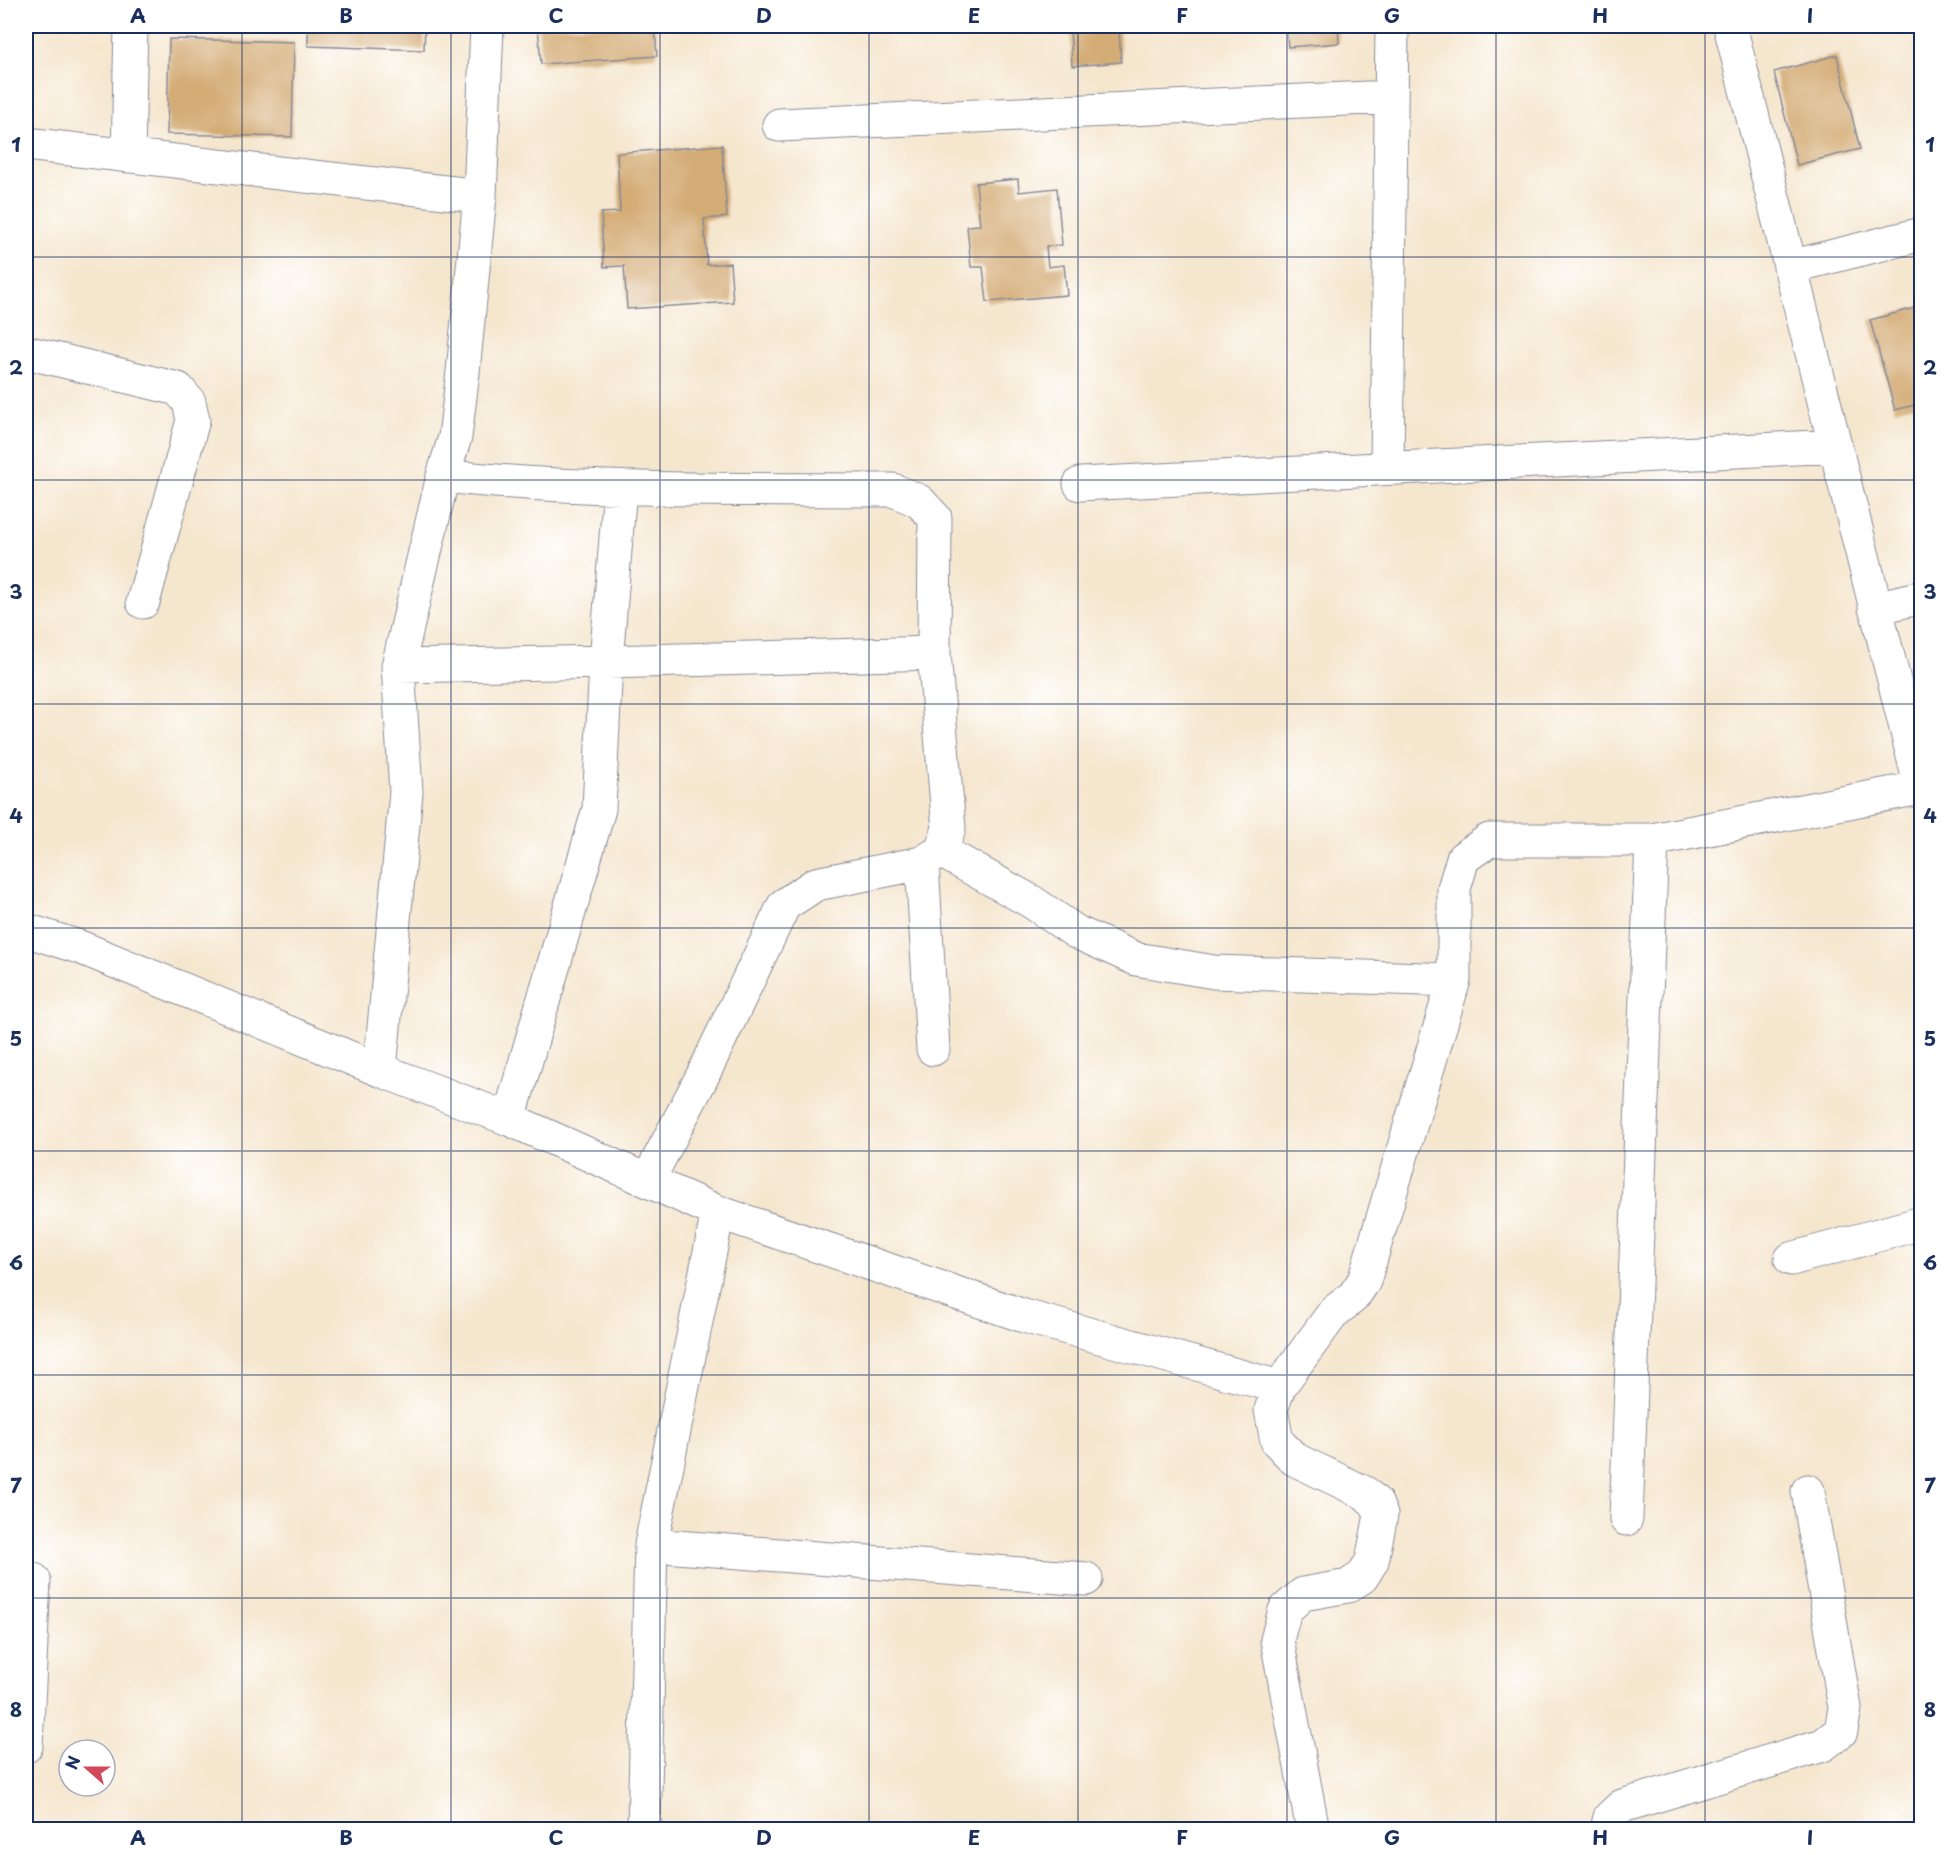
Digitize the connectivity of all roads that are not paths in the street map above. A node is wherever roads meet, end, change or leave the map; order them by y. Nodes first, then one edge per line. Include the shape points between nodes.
1 (131, 26) edge
2 (487, 26) edge
3 (1392, 26) edge
4 (1730, 26) edge
5 (1391, 97) junction
6 (779, 125) dead end
7 (26, 144) edge
8 (128, 156) junction
9 (480, 196) junction
10 (1922, 234) edge
11 (1790, 267) junction
12 (26, 352) edge
13 (1835, 446) junction
14 (1387, 468) junction
15 (443, 476) junction
16 (1080, 484) dead end
17 (620, 488) junction
18 (1922, 597) edge
19 (144, 602) dead end
20 (1875, 608) junction
21 (934, 653) junction
22 (606, 662) junction
23 (398, 666) junction
24 (1921, 790) edge
25 (1652, 840) junction
26 (932, 857) junction
27 (26, 930) edge
28 (1454, 980) junction
29 (933, 1049) dead end
30 (380, 1070) junction
31 (509, 1119) junction
32 (648, 1180) junction
33 (718, 1212) junction
34 (1922, 1223) edge
35 (1791, 1259) dead end
36 (1279, 1387) junction
37 (1808, 1491) dead end
38 (1626, 1520) dead end
39 (651, 1545) junction
40 (1086, 1579) dead end
41 (33, 1580) dead end
42 (26, 1746) edge
43 (644, 1830) edge
44 (1313, 1830) edge
45 (1607, 1830) edge

1 - 8 street
2 - 9 street
3 - 5 street
4 - 11 street
5 - 6 street
5 - 14 street
7 - 8 street
8 - 9 street
9 - 15 street via 456,426
10 - 11 street
11 - 13 street
12 - 19 street via 178,388 189,402 193,420
13 - 14 street
13 - 20 street
14 - 16 street
15 - 17 street
15 - 23 street
17 - 21 street via 893,490 919,501 935,518
17 - 22 street
18 - 20 street
20 - 24 street
21 - 22 street
21 - 26 street via 949,829
22 - 23 street
22 - 31 street via 599,809
23 - 30 street via 406,792
24 - 25 street
25 - 28 street via 1490,840 1463,858 1454,889
25 - 38 street
26 - 28 street via 1032,902 1076,932 1136,959 1214,972
26 - 29 street
26 - 32 street via 816,884 783,905 702,1077
27 - 30 street via 82,948
28 - 36 street via 1364,1281 1353,1298 1334,1312
30 - 31 street
31 - 32 street
32 - 33 street
33 - 36 street via 1024,1316
33 - 39 street
34 - 35 street
36 - 44 street via 1271,1410 1277,1441 1294,1459 1365,1493 1376,1503 1381,1515 1372,1561 1362,1577 1348,1586 1303,1594 1285,1610 1277,1640
37 - 45 street via 1845,1708 1841,1731 1823,1744 1622,1806 1610,1817
39 - 40 street
39 - 43 street
41 - 42 street

